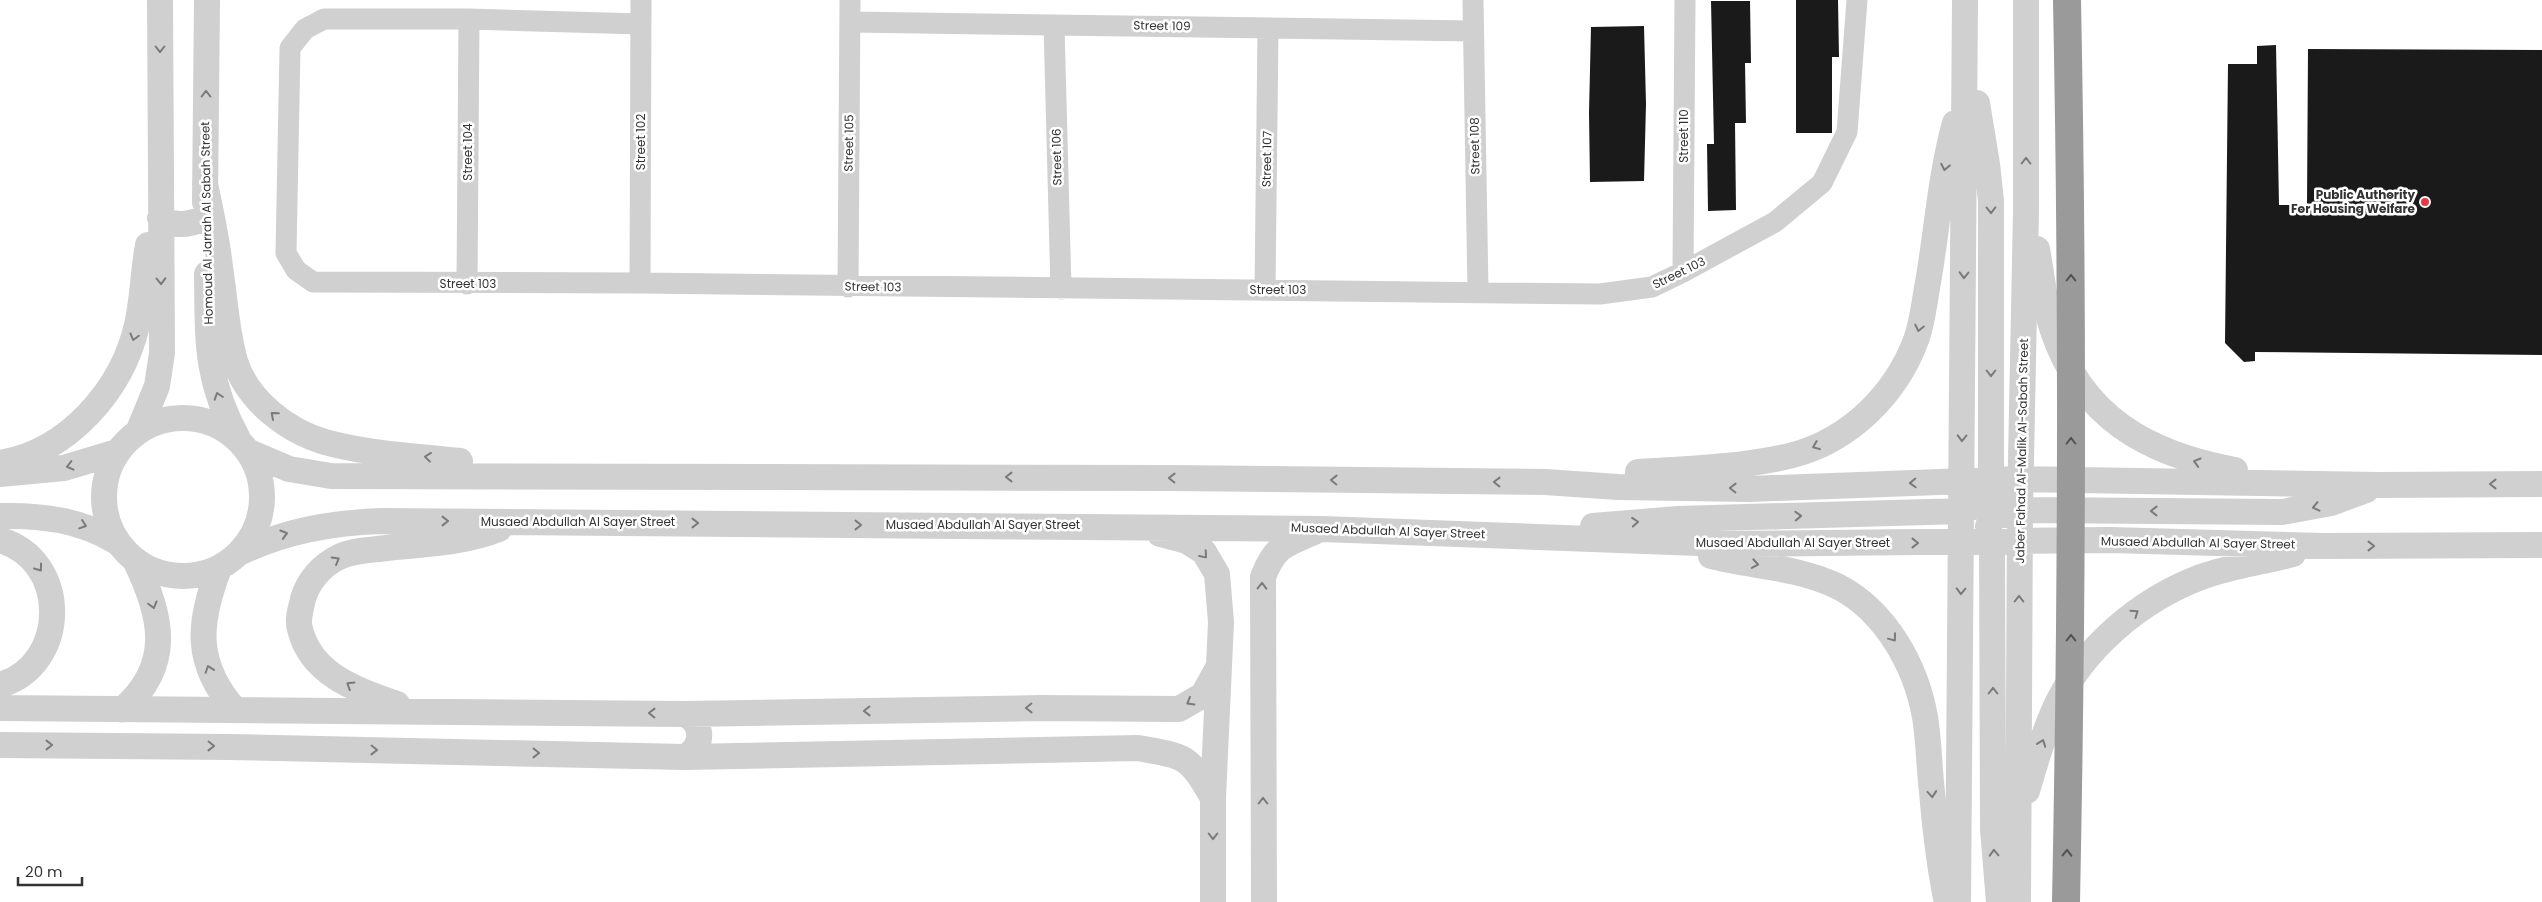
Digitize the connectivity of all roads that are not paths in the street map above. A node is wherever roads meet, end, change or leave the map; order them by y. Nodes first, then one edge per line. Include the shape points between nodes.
1 (160, 0) edge
2 (207, 0) edge
3 (641, 0) edge
4 (850, 0) edge
5 (1473, 0) edge
6 (1685, 0) edge
7 (1857, 0) edge
8 (1965, 0) edge
9 (2026, 0) edge
10 (2067, 0) edge
11 (469, 19) junction
12 (851, 22) junction
13 (641, 24) junction
14 (1054, 24) junction
15 (1268, 29) junction
16 (1473, 31) junction
17 (1965, 59) junction
18 (1966, 86) junction
19 (205, 184) junction
20 (160, 186) junction
21 (2026, 210) junction
22 (160, 218) junction
23 (205, 218) junction
24 (1683, 272) junction
25 (640, 283) junction
26 (467, 284) junction
27 (848, 287) junction
28 (1060, 289) junction
29 (1265, 290) junction
30 (1478, 291) junction
31 (139, 430) junction
32 (244, 446) junction
33 (117, 452) junction
34 (0, 463) edge
35 (0, 474) edge
36 (563, 475) junction
37 (2021, 479) junction
38 (1545, 482) junction
39 (1962, 482) junction
40 (2296, 483) junction
41 (2542, 484) edge
42 (2378, 485) junction
43 (1991, 511) junction
44 (0, 516) edge
45 (517, 522) junction
46 (1128, 526) junction
47 (1322, 529) junction
48 (1535, 536) junction
49 (0, 540) edge
50 (2020, 541) junction
51 (1656, 542) junction
52 (1962, 542) junction
53 (2542, 545) edge
54 (2323, 546) junction
55 (126, 551) junction
56 (230, 560) junction
57 (1221, 622) junction
58 (1262, 624) junction
59 (1219, 666) junction
60 (0, 685) edge
61 (0, 708) edge
62 (122, 710) junction
63 (236, 710) junction
64 (447, 712) junction
65 (685, 714) junction
66 (0, 745) edge
67 (685, 757) junction
68 (1213, 798) junction
69 (2018, 823) junction
70 (1213, 902) edge
71 (1264, 902) edge
72 (1946, 902) edge
73 (1958, 902) edge
74 (1999, 902) edge
75 (2018, 902) edge
76 (2066, 902) edge

1 -> 20 street
19 -> 2 street, Homoud Al Jarrah Al Sabah Street
3 - 13 street, Street 102
4 - 12 street, Street 105
5 - 16 street, Street 108
6 - 24 street, Street 110
7 - 24 street, Street 103 via 1847,132 1822,183 1776,222
8 - 17 street
21 -> 9 street, Jaber Fahad Al-Malik Al-Sabah Street
76 -> 10 highway, bridge via 2071,665 2071,197
11 - 13 street, Street 103
11 - 26 street, Street 104
11 - 26 street, Street 103 via 324,20 304,28 290,48 286,253 296,270 313,282
12 - 14 street, Street 109
12 - 27 street, Street 105
13 - 25 street, Street 102
14 - 15 street, Street 109
14 - 28 street, Street 106
15 - 16 street, Street 109
15 - 29 street, Street 107
16 - 30 street, Street 108
17 - 18 street
17 -> 43 street via 1982,128 1991,201
18 -> 38 street via 1945,165 1927,288 1916,338 1902,370 1882,399 1863,417 1827,442 1794,455
18 -> 39 street
19 - 23 street, Homoud Al Jarrah Al Sabah Street
36 -> 19 street via 348,448 322,442 278,419 261,403 236,362
20 - 22 street
20 -> 34 street via 146,255 138,323 123,366 99,404 66,435 33,453
21 - 37 street, Jaber Fahad Al-Malik Al-Sabah Street
40 -> 21 street via 2199,464 2134,437 2107,416 2083,390 2065,360 2052,327
22 - 23 street via 171,224 190,224
22 -> 31 street via 160,370 153,401
32 -> 23 street, Homoud Al Jarrah Al Sabah Street via 222,408 212,375
24 - 30 street, Street 103 via 1652,287 1600,294
25 - 26 street, Street 103
25 - 27 street, Street 103
27 - 28 street, Street 103
28 - 29 street, Street 103
29 - 30 street, Street 103
31 - 32 street via 164,420 190,418 216,424
31 - 33 street
32 - 36 street, Musaed Abdullah Al Sayer Street via 289,469 331,476
32 - 56 street via 259,471 263,493 261,515 253,536
33 -> 35 street via 64,468
33 - 55 street via 107,474 103,498 107,521
38 -> 36 street, Musaed Abdullah Al Sayer Street
37 - 40 street, Musaed Abdullah Al Sayer Street
37 - 43 street, Musaed Abdullah Al Sayer Street
39 -> 38 street, Musaed Abdullah Al Sayer Street via 1749,489
39 - 43 street, Musaed Abdullah Al Sayer Street
40 - 42 street, Musaed Abdullah Al Sayer Street
41 -> 42 street, Musaed Abdullah Al Sayer Street
42 -> 43 street via 2332,503 2282,512
48 -> 43 street via 1640,521
43 - 50 street, Musaed Abdullah Al Sayer Street
43 - 52 street, Musaed Abdullah Al Sayer Street
74 -> 43 street via 1994,829
44 -> 55 street via 58,518 99,531
45 -> 46 street, Musaed Abdullah Al Sayer Street
56 -> 45 street, Musaed Abdullah Al Sayer Street via 284,534 332,524
64 -> 45 street via 400,706 356,689 316,663 304,646 299,626 305,592 320,570 340,556 460,541
46 - 47 street, Musaed Abdullah Al Sayer Street
46 -> 57 street via 1187,541 1204,552 1217,574
47 - 48 street, Musaed Abdullah Al Sayer Street
58 -> 47 street via 1262,577 1271,556 1286,544
48 - 51 street, Musaed Abdullah Al Sayer Street
49 -> 60 street via 22,550 43,574 50,588 54,620 50,636 34,664 22,675
50 - 54 street, Musaed Abdullah Al Sayer Street via 2111,540
69 -> 50 street, Jaber Fahad Al-Malik Al-Sabah Street
51 -> 52 street, Musaed Abdullah Al Sayer Street
51 -> 72 street via 1715,557 1803,573 1840,588 1874,613 1898,643 1915,679 1925,716
52 -> 73 street
54 -> 53 street, Musaed Abdullah Al Sayer Street
69 -> 54 street via 2041,744 2056,707 2076,673 2102,642 2132,615 2165,593 2202,577
55 - 56 street via 154,571 176,576 198,575
55 -> 62 street via 148,589 158,636 157,658 146,684
63 -> 56 street via 221,694 210,674 204,654 203,632 205,610
57 - 58 street via 1242,617
57 - 59 street
71 -> 58 street
59 -> 65 street via 1203,694 1179,709
59 - 68 street
61 - 62 street
62 - 63 street
63 - 64 street
65 -> 64 street
65 - 67 street via 696,722 700,735 696,748
66 -> 67 street
67 - 68 street via 1138,748 1179,756 1196,768
68 -> 70 street
69 - 75 street, Jaber Fahad Al-Malik Al-Sabah Street

